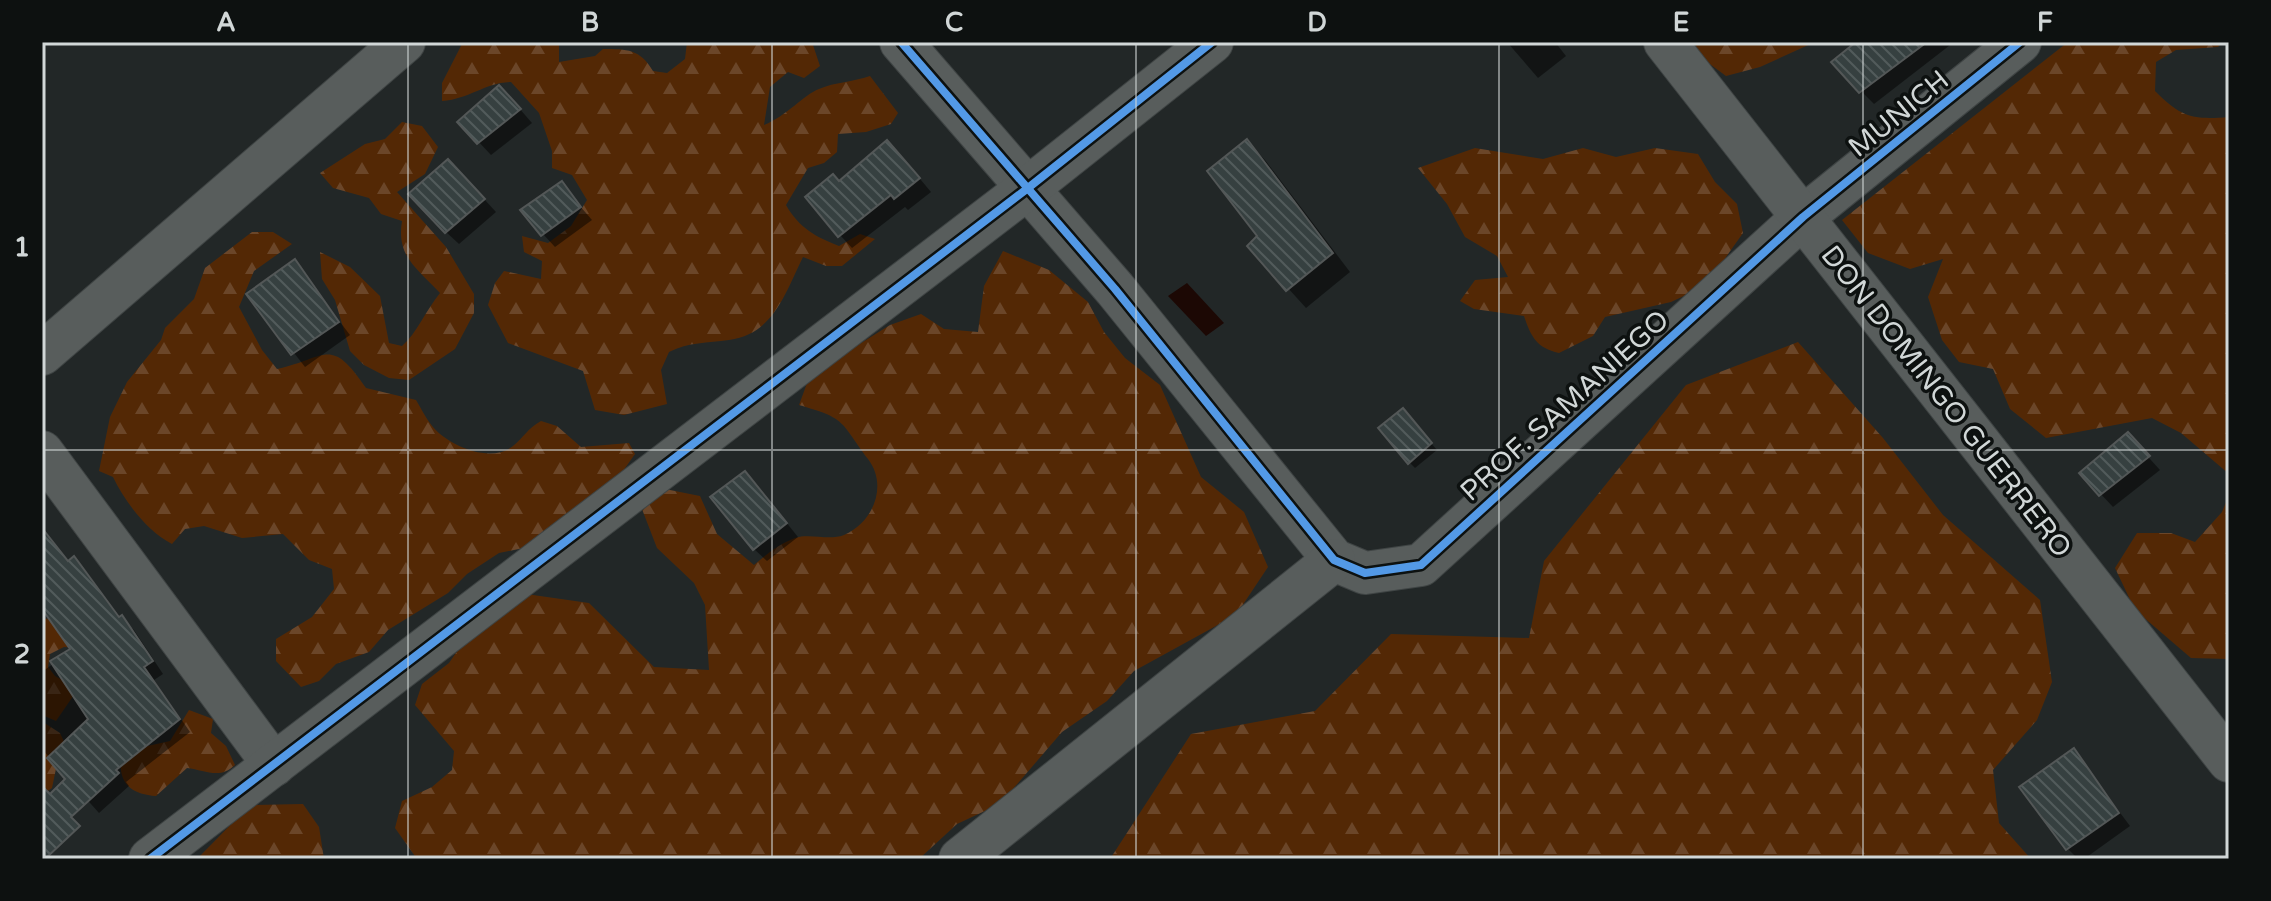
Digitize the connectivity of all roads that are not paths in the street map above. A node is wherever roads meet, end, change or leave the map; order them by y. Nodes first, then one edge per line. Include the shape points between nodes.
1 (404, 42) edge
2 (901, 42) edge
3 (1212, 42) edge
4 (1665, 42) edge
5 (2020, 42) edge
6 (1028, 188) junction
7 (1803, 217) junction
8 (42, 354) edge
9 (42, 452) edge
10 (1334, 560) junction
11 (2223, 742) edge
12 (274, 765) junction
13 (150, 859) edge
14 (960, 859) edge

1 - 8 street
2 - 6 street
3 - 6 street
4 - 7 street, DON DOMINGO GUERRERO
5 - 7 street, MUNICH
6 - 10 street
6 - 12 street
7 - 10 street, PROF. SAMANIEGO via 1421,565 1365,573
7 - 11 street, DON DOMINGO GUERRERO
9 - 12 street
10 - 14 street
12 - 13 street

